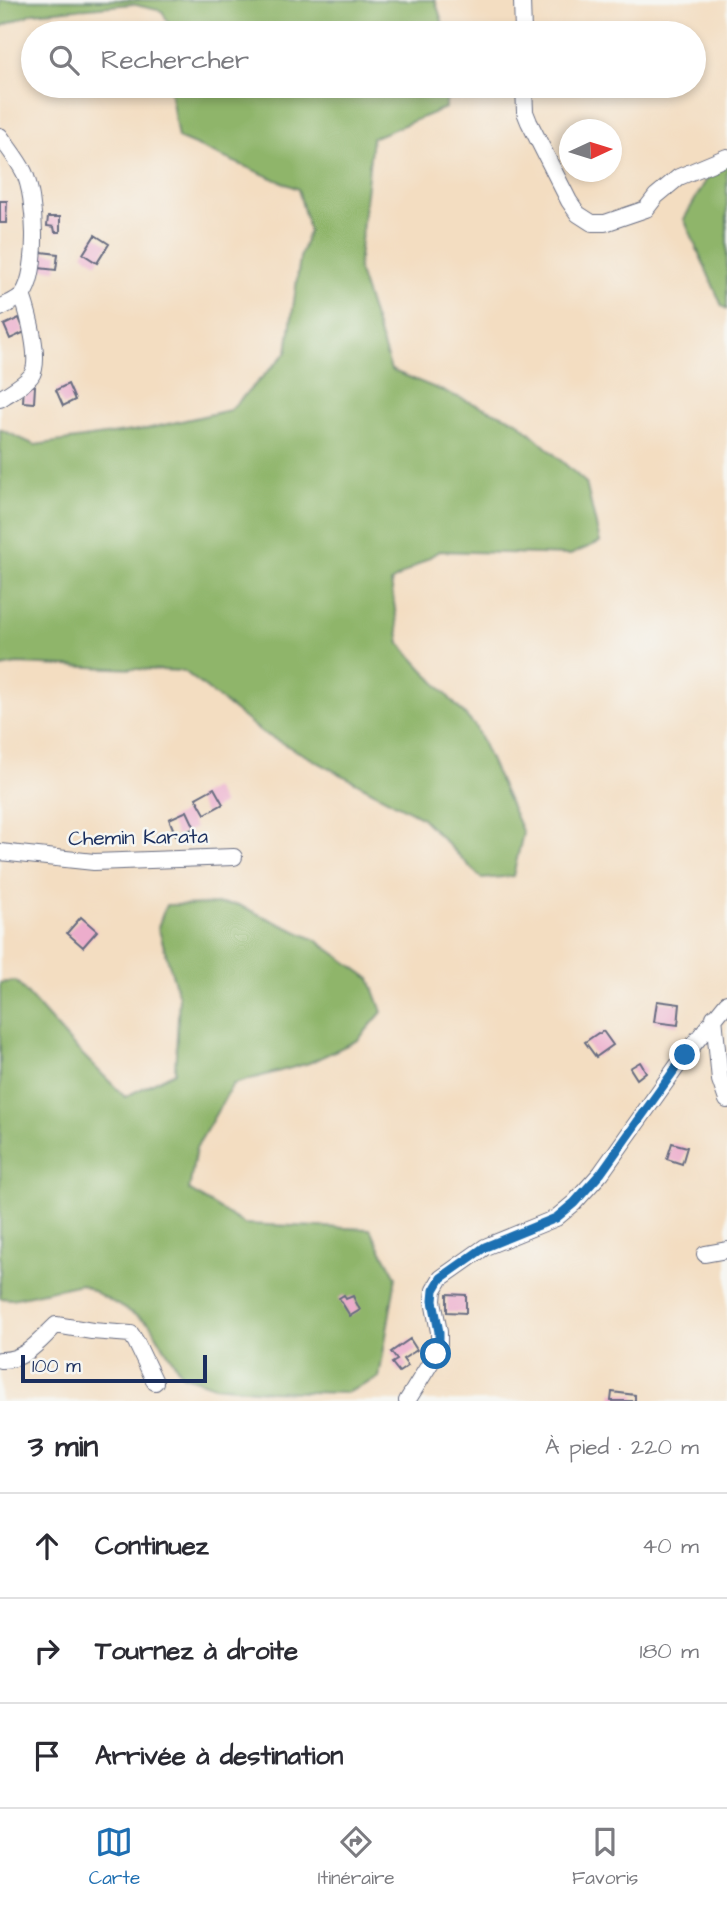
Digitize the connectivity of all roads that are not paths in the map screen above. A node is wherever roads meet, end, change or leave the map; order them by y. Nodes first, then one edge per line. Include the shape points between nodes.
1 (522, 0) edge
2 (523, 21) edge
3 (524, 98) edge
4 (0, 136) edge
5 (727, 157) edge
6 (22, 295) junction
7 (0, 308) edge
8 (0, 398) edge
9 (0, 852) edge
10 (234, 857) dead end
11 (727, 1003) edge
12 (714, 1017) junction
13 (727, 1100) edge
14 (727, 1250) edge
15 (705, 1254) dead end
16 (0, 1360) edge
17 (155, 1382) dead end
18 (407, 1401) edge

1 - 2 street
3 - 5 street via 528,122 569,201 592,223 646,209 680,177
4 - 6 street via 25,173 34,217 32,266
6 - 7 street
6 - 8 street via 36,366 32,375
9 - 10 street, Chemin Karata via 94,862
11 - 12 street
12 - 13 street via 720,1080
12 - 18 street via 601,1173 574,1203 556,1218 485,1247 441,1278 433,1301 439,1344
14 - 15 street
16 - 17 street via 24,1355 56,1325 131,1334

